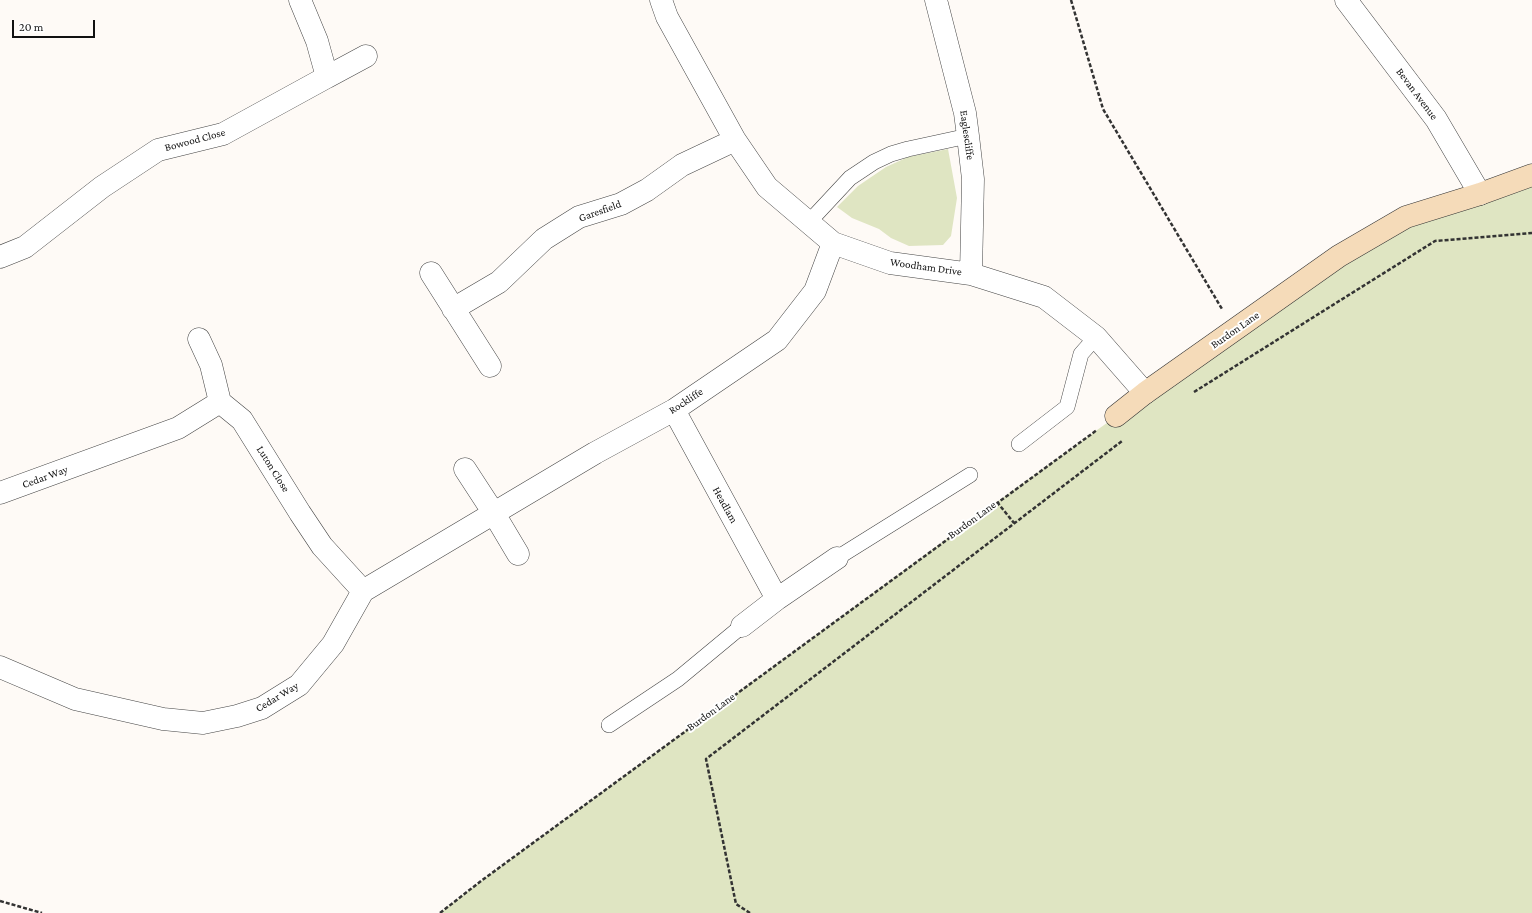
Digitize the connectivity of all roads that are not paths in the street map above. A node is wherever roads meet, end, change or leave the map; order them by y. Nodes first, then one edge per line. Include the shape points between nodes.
1 (300, 0) edge
2 (661, 0) edge
3 (936, 0) edge
4 (1346, 0) edge
5 (366, 56) dead end
6 (327, 77) junction
7 (968, 136) junction
8 (736, 140) junction
9 (1532, 175) edge
10 (1480, 194) junction
11 (808, 222) junction
12 (833, 243) junction
13 (0, 257) edge
14 (431, 273) dead end
15 (971, 274) junction
16 (453, 309) junction
17 (1096, 337) junction
18 (199, 339) dead end
19 (490, 366) dead end
20 (1145, 393) junction
21 (220, 402) junction
22 (674, 410) junction
23 (1116, 416) road end
24 (1019, 444) dead end
25 (464, 469) dead end
26 (970, 475) dead end
27 (0, 494) edge
28 (494, 512) junction
29 (518, 554) dead end
30 (837, 558) joint
31 (363, 591) junction
32 (777, 599) junction
33 (742, 626) joint
34 (0, 667) edge
35 (610, 725) dead end

1 - 6 street via 317,41
2 - 8 street, Woodham Drive via 667,17
3 - 7 street, Eaglescliffe via 965,113
4 - 10 street, Bevan Avenue via 1436,119
5 - 6 street, Bowood Close
6 - 13 street, Bowood Close via 224,134 158,150 102,187 25,247
7 - 11 lane via 923,145 874,162 850,178
7 - 15 street, Eaglescliffe via 973,180
8 - 11 street, Woodham Drive via 767,187
8 - 16 street, Garesfield via 682,165 647,190 621,204 579,217 544,239 499,282
9 - 10 street, Burdon Lane
10 - 20 street, Burdon Lane via 1406,217 1339,256
11 - 12 street, Woodham Drive
12 - 15 street, Woodham Drive via 890,263
12 - 22 street, Rockliffe via 815,291 777,340
14 - 16 street
15 - 17 street, Woodham Drive via 1044,297
16 - 19 street
17 - 20 street, Woodham Drive
17 - 24 lane via 1081,354 1067,407
18 - 21 street via 211,365
20 - 23 street, Burdon Lane
21 - 27 street, Cedar Way via 178,428
21 - 31 street, Luton Close via 242,420 322,546
22 - 28 street, Rockliffe
22 - 32 street, Headlam
25 - 28 street
26 - 30 lane
28 - 29 street
28 - 31 street
30 - 32 street
31 - 34 street, Cedar Way via 334,644 299,685 262,708 237,716 203,723 163,720 75,698
32 - 33 street
33 - 35 lane via 678,679

